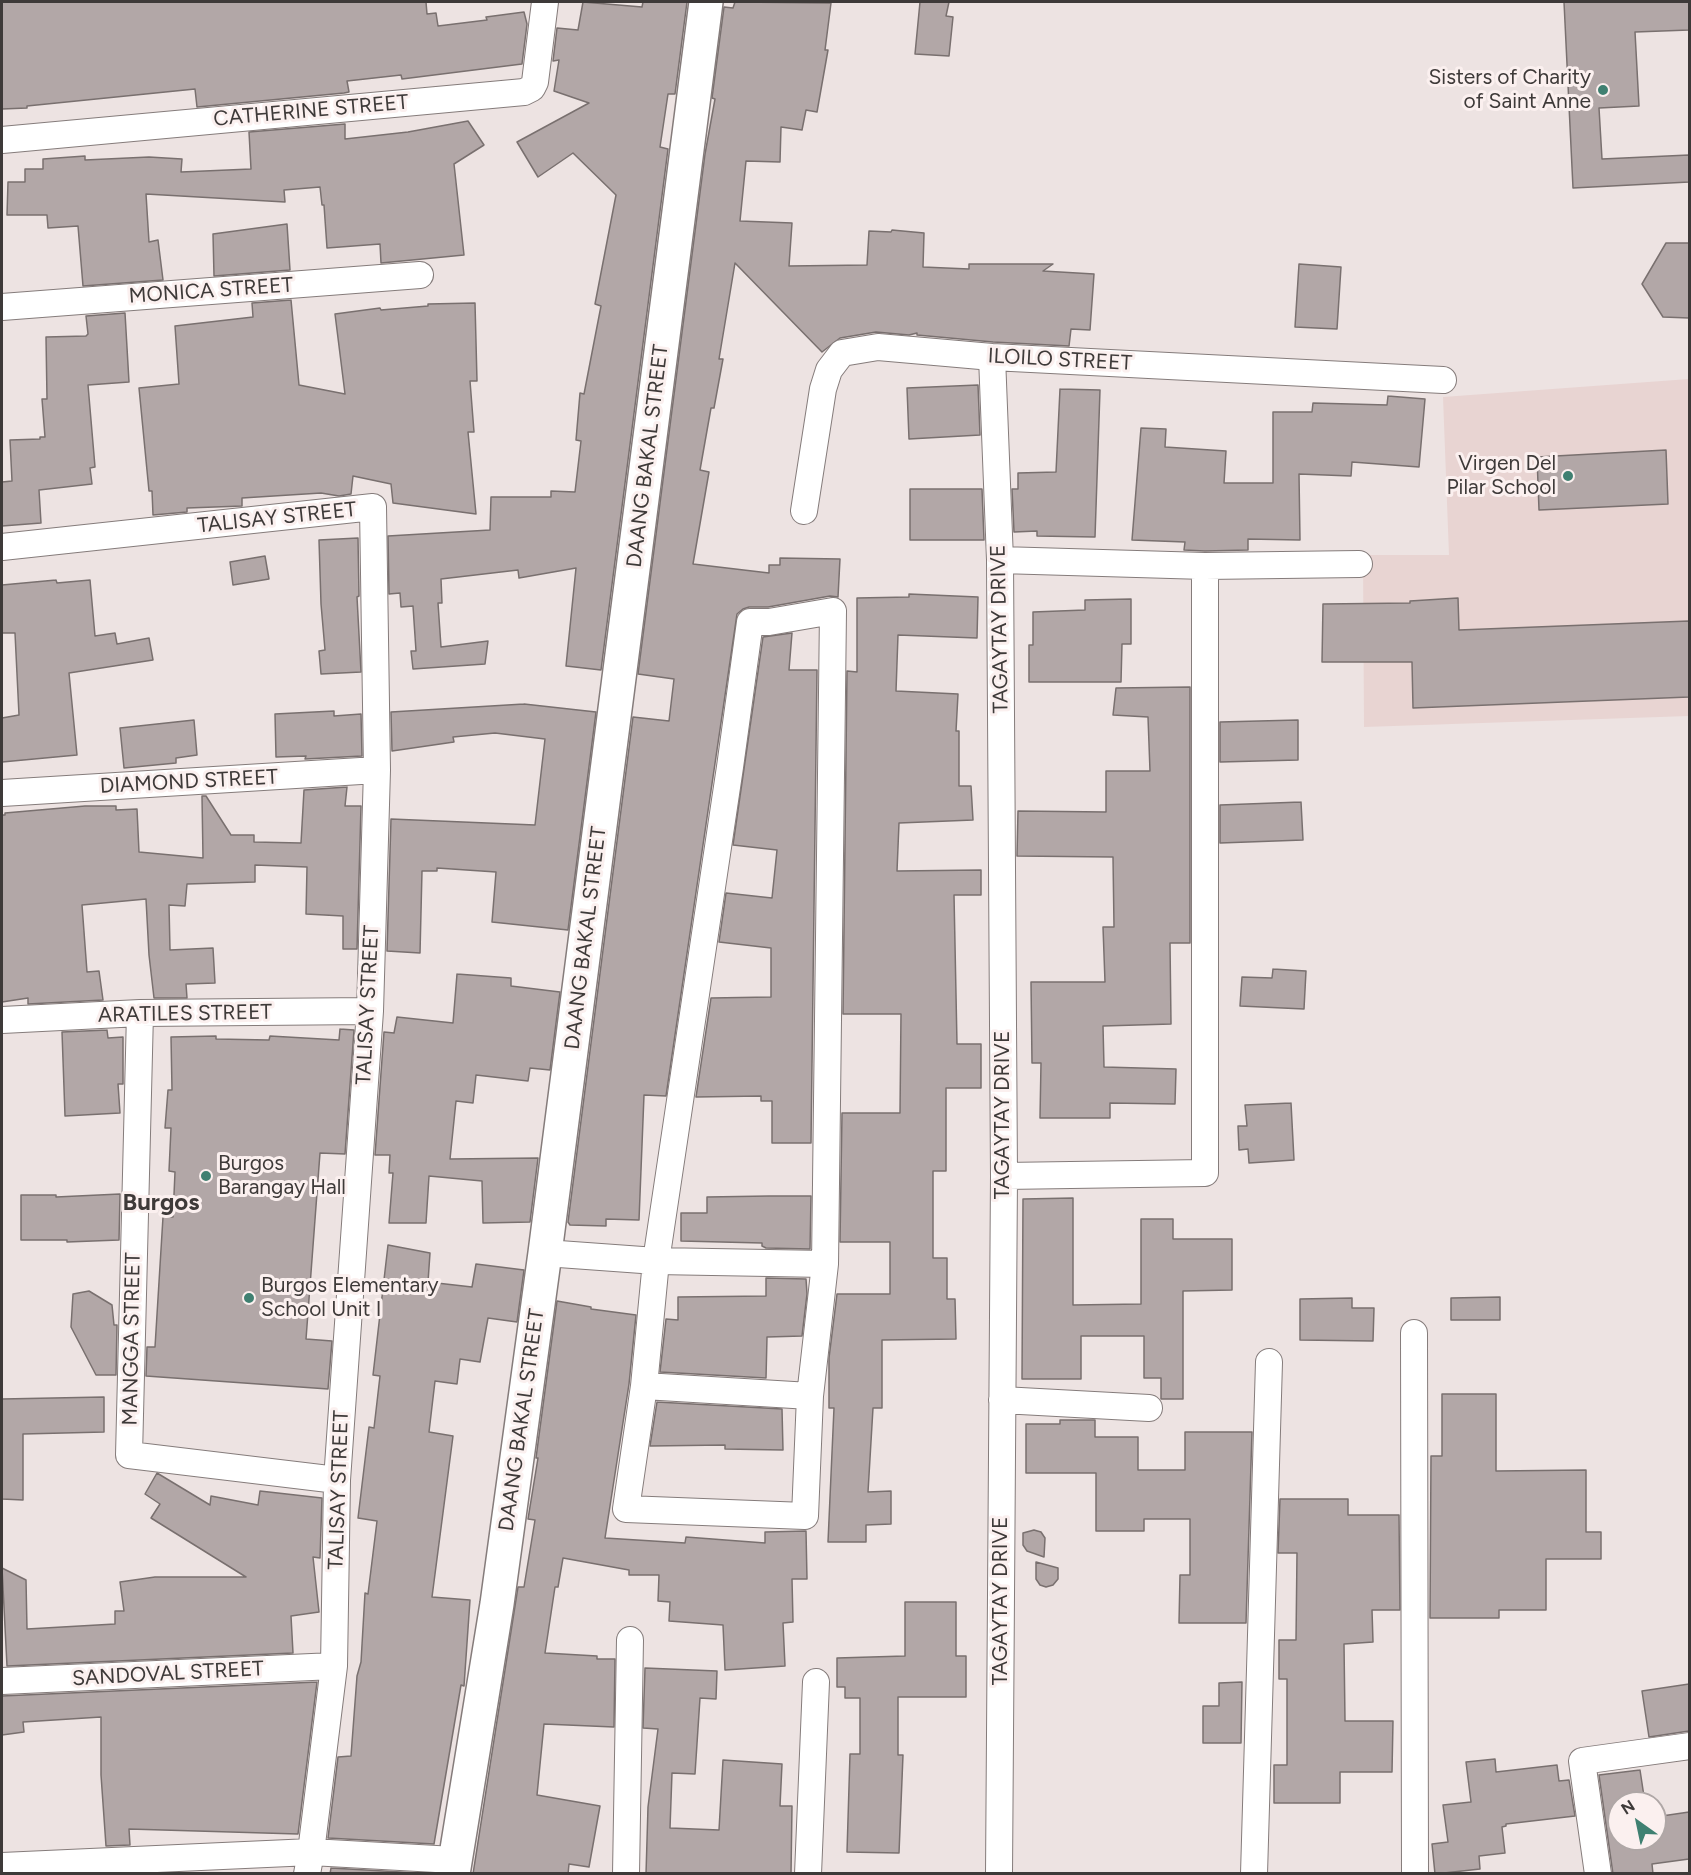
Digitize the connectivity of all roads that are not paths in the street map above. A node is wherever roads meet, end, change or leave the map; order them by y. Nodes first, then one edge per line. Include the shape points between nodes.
1 (545, 2) edge
2 (706, 2) edge
3 (2, 140) edge
4 (420, 275) dead end
5 (2, 307) edge
6 (992, 357) junction
7 (1443, 380) dead end
8 (804, 511) dead end
9 (2, 547) edge
10 (1000, 560) junction
11 (1359, 564) dead end
12 (1206, 566) junction
13 (376, 770) junction
14 (2, 793) edge
15 (370, 1011) junction
16 (140, 1014) junction
17 (2, 1020) edge
18 (1004, 1176) junction
19 (545, 1253) junction
20 (656, 1261) junction
21 (825, 1264) junction
22 (1414, 1333) dead end
23 (1269, 1362) dead end
24 (644, 1386) junction
25 (810, 1396) junction
26 (1002, 1400) junction
27 (1149, 1408) dead end
28 (337, 1480) junction
29 (630, 1640) dead end
30 (334, 1666) junction
31 (2, 1682) edge
32 (816, 1682) dead end
33 (1689, 1746) edge
34 (309, 1863) edge
35 (2, 1866) edge
36 (453, 1867) edge
37 (626, 1874) edge
38 (808, 1874) edge
39 (999, 1874) edge
40 (1254, 1874) edge
41 (1414, 1874) edge
42 (1598, 1874) edge

1 - 3 street, CATHERINE STREET via 535,82 524,92
2 - 19 street, DAANG BAKAL STREET
4 - 5 street, MONICA STREET
6 - 7 street, ILOILO STREET
6 - 8 street, ILOILO STREET via 878,347 842,353 829,370 823,388
6 - 10 street, TAGAYTAY DRIVE
9 - 13 street, TALISAY STREET via 373,507
10 - 12 street
10 - 18 street, TAGAYTAY DRIVE
11 - 12 street
12 - 18 street via 1205,1173
13 - 14 street, DIAMOND STREET
13 - 15 street, TALISAY STREET
15 - 16 street, ARATILES STREET
15 - 28 street, TALISAY STREET
16 - 17 street, ARATILES STREET
16 - 28 street, MANGGA STREET via 129,1455
18 - 26 street, TAGAYTAY DRIVE
19 - 20 street
19 - 36 street, DAANG BAKAL STREET via 496,1605
20 - 21 street
20 - 21 street via 750,622 833,611
20 - 24 street
21 - 25 street
22 - 41 street
23 - 40 street
24 - 25 street
24 - 25 street via 627,1509 805,1516
26 - 27 street
26 - 39 street, TAGAYTAY DRIVE
28 - 30 street, TALISAY STREET
29 - 37 street
30 - 31 street, SANDOVAL STREET
30 - 34 street, TALISAY STREET
32 - 38 street
33 - 42 street via 1582,1761
34 - 35 street
34 - 36 street

